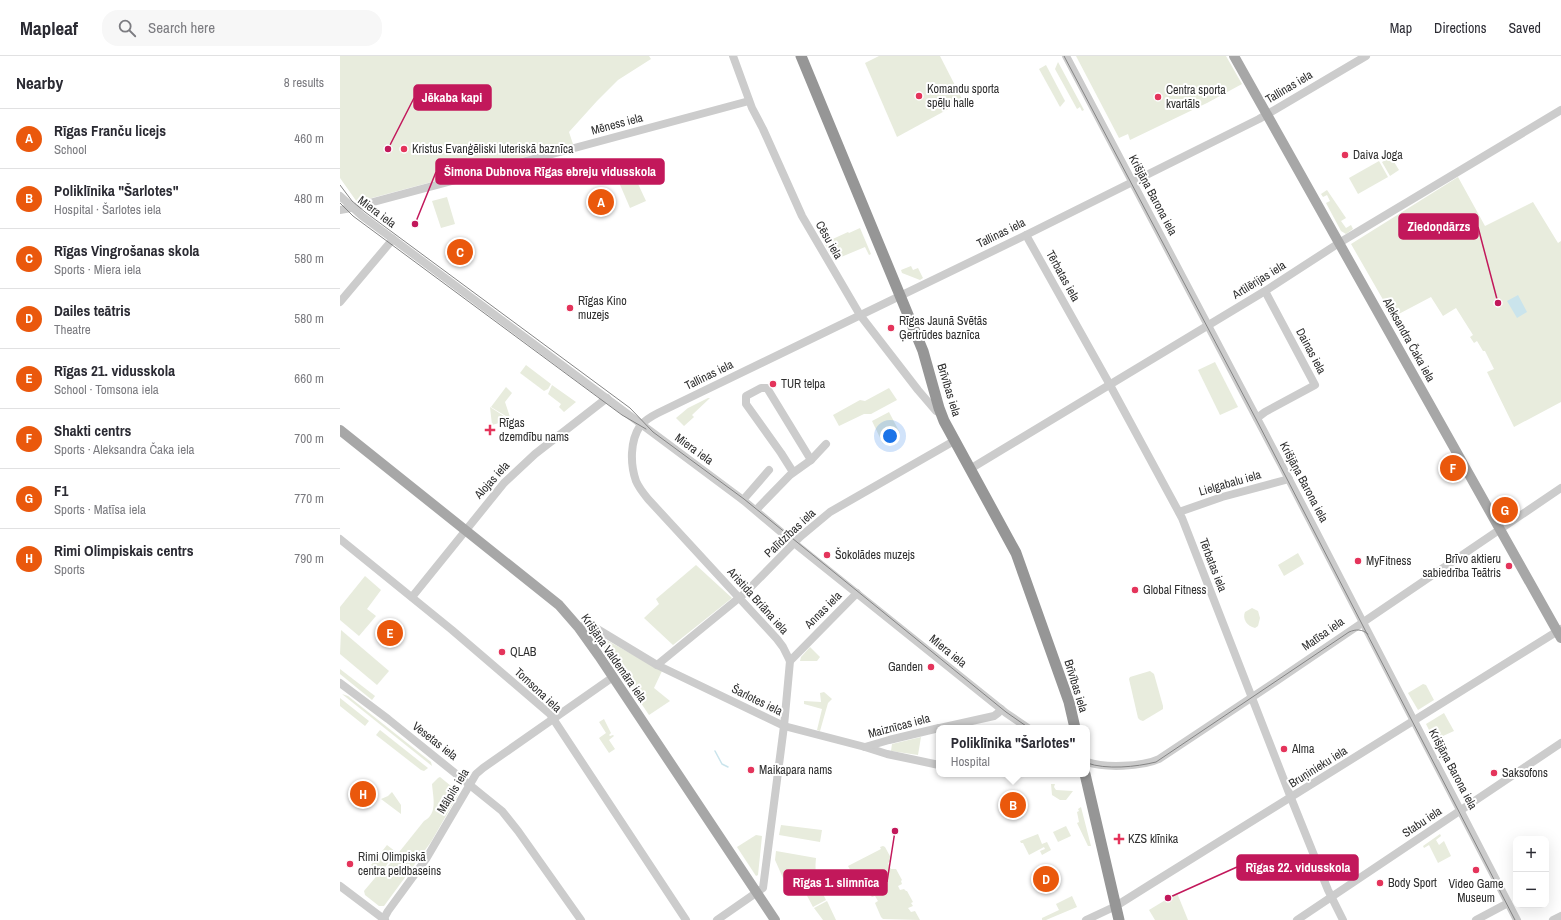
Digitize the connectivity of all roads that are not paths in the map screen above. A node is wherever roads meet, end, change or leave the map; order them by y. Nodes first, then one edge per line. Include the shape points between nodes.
1 (733, 56) edge
2 (801, 56) edge
3 (1066, 56) edge
4 (1234, 56) edge
5 (1366, 56) edge
6 (749, 101) junction
7 (1561, 110) edge
8 (1267, 114) junction
9 (1132, 182) junction
10 (340, 196) edge
11 (351, 208) junction
12 (340, 210) edge
13 (1026, 234) junction
14 (393, 239) junction
15 (1339, 243) junction
16 (1265, 291) junction
17 (901, 296) junction
18 (340, 302) edge
19 (860, 315) junction
20 (1208, 325) junction
21 (1110, 385) junction
22 (607, 398) junction
23 (940, 413) junction
24 (1257, 418) junction
25 (642, 424) junction
26 (340, 430) edge
27 (954, 441) junction
28 (826, 444) dead end
29 (811, 460) junction
30 (970, 469) junction
31 (769, 470) dead end
32 (793, 472) junction
33 (1288, 479) junction
34 (1561, 488) edge
35 (743, 500) junction
36 (756, 510) junction
37 (1179, 512) junction
38 (1500, 529) junction
39 (465, 531) junction
40 (340, 539) edge
41 (794, 543) junction
42 (857, 593) junction
43 (412, 597) junction
44 (739, 598) junction
45 (1363, 622) junction
46 (579, 628) junction
47 (1560, 633) edge
48 (790, 661) junction
49 (657, 665) junction
50 (613, 677) junction
51 (340, 683) edge
52 (1252, 698) junction
53 (1001, 709) junction
54 (553, 718) junction
55 (1414, 721) junction
56 (953, 725) edge
57 (1024, 725) edge
58 (1074, 725) edge
59 (784, 726) junction
60 (936, 729) edge
61 (1561, 744) edge
62 (865, 747) junction
63 (1090, 763) edge
64 (936, 764) edge
65 (1085, 777) edge
66 (471, 785) junction
67 (1291, 798) junction
68 (1461, 810) junction
69 (340, 886) edge
70 (757, 893) junction
71 (1332, 897) junction
72 (1508, 903) junction
73 (1116, 906) junction
74 (1561, 916) edge
75 (384, 920) edge
76 (581, 920) edge
77 (686, 920) edge
78 (717, 920) edge
79 (775, 920) edge
80 (1086, 920) edge
81 (1119, 920) edge
82 (1297, 920) edge
83 (1342, 920) edge
84 (1476, 920) edge
85 (1517, 920) edge
86 (1553, 920) edge

1 - 6 street, Cēsu iela
2 - 17 highway, Brīvības iela
3 - 9 street, Krišjāņa Barona iela
4 - 8 main road, Aleksandra Čaka iela
5 - 8 street, Tallinas iela
6 - 11 street, Mēness iela
6 - 19 street, Cēsu iela via 804,221
7 - 15 street, Artilērijas iela
8 - 9 street, Tallinas iela
8 - 15 main road, Aleksandra Čaka iela
9 - 13 street, Tallinas iela
9 - 20 street, Krišjāņa Barona iela
10 - 11 street, Miera iela
11 - 12 street, Mēness iela
11 - 14 street, Miera iela
13 - 17 street, Tallinas iela
13 - 21 street, Tērbatas iela
14 - 18 street
14 - 22 street, Miera iela
15 - 16 street, Artilērijas iela
15 - 38 main road, Aleksandra Čaka iela
16 - 20 street, Artilērijas iela
16 - 24 street, Dainas iela via 1315,385
17 - 19 street, Tallinas iela
17 - 23 highway, Brīvības iela via 924,351
19 - 23 street, Cēsu iela via 918,390
19 - 25 street, Tallinas iela via 658,413
20 - 21 street, Artilērijas iela
20 - 24 street, Krišjāņa Barona iela
21 - 30 street, Artilērijas iela
21 - 37 street, Tērbatas iela
22 - 25 street, Miera iela
22 - 39 street, Alojas iela via 520,467 489,500
23 - 27 highway, Brīvības iela
24 - 33 street, Krišjāņa Barona iela
25 - 35 street, Miera iela
25 - 44 street, Aristida Briāna iela via 635,436 633,448 633,468 639,486
26 - 39 main road, Krišjāņa Valdemāra iela
27 - 30 highway, Brīvības iela
27 - 41 street, Palīdzības iela via 830,512
28 - 29 street
29 - 32 street
29 - 32 street via 767,388 761,388 746,396 746,404
30 - 58 highway, Brīvības iela via 1017,555 1054,657
31 - 35 street
32 - 36 street
33 - 37 street, Lielgabalu iela
33 - 45 street, Krišjāņa Barona iela
34 - 38 street, Matīsa iela
35 - 36 street, Miera iela
36 - 41 street, Miera iela
37 - 52 street, Tērbatas iela
38 - 45 street, Matīsa iela
38 - 47 main road, Aleksandra Čaka iela
39 - 43 street, Alojas iela
39 - 46 main road, Krišjāņa Valdemāra iela via 559,605
40 - 43 street, Tomsona iela
41 - 42 street, Miera iela
41 - 44 street, Palīdzības iela
42 - 48 street, Annas iela
42 - 53 street, Miera iela
43 - 54 street, Tomsona iela via 506,675
44 - 48 street, Aristida Briāna iela via 783,646
44 - 49 street, Palīdzības iela
45 - 52 street, Matīsa iela
45 - 55 street, Krišjāņa Barona iela
46 - 49 street, Šarlotes iela via 589,624
46 - 50 main road, Krišjāņa Valdemāra iela
47 - 55 street, Bruņinieku iela
48 - 59 street
49 - 59 street, Šarlotes iela
50 - 54 street, Mālpils iela
50 - 70 main road, Krišjāņa Valdemāra iela
51 - 66 street, Vesetas iela
52 - 63 street, Matīsa iela via 1155,761 1109,766
52 - 67 street, Tērbatas iela
53 - 56 street, Maiznīcas iela via 994,716
53 - 57 street, Miera iela
54 - 66 street, Mālpils iela via 483,768 476,774
54 - 77 street, Tomsona iela
55 - 67 street, Bruņinieku iela
55 - 68 street, Krišjāņa Barona iela
59 - 62 street, Šarlotes iela
59 - 70 street via 763,888
60 - 62 street, Maiznīcas iela
61 - 68 street, Stabu iela
62 - 64 street, Šarlotes iela via 893,756
65 - 73 highway
66 - 75 street, Mālpils iela via 429,854
66 - 76 street, Vesetas iela via 509,818
67 - 71 street, Tērbatas iela
67 - 73 street, Bruņinieku iela
68 - 71 street, Stabu iela
68 - 72 street, Krišjāņa Barona iela
69 - 75 street
70 - 78 street
70 - 79 main road, Krišjāņa Valdemāra iela
71 - 82 street, Stabu iela
71 - 83 street, Tērbatas iela
72 - 84 street
72 - 85 street, Krišjāņa Barona iela
73 - 80 street, Bruņinieku iela
73 - 81 highway
74 - 86 street

